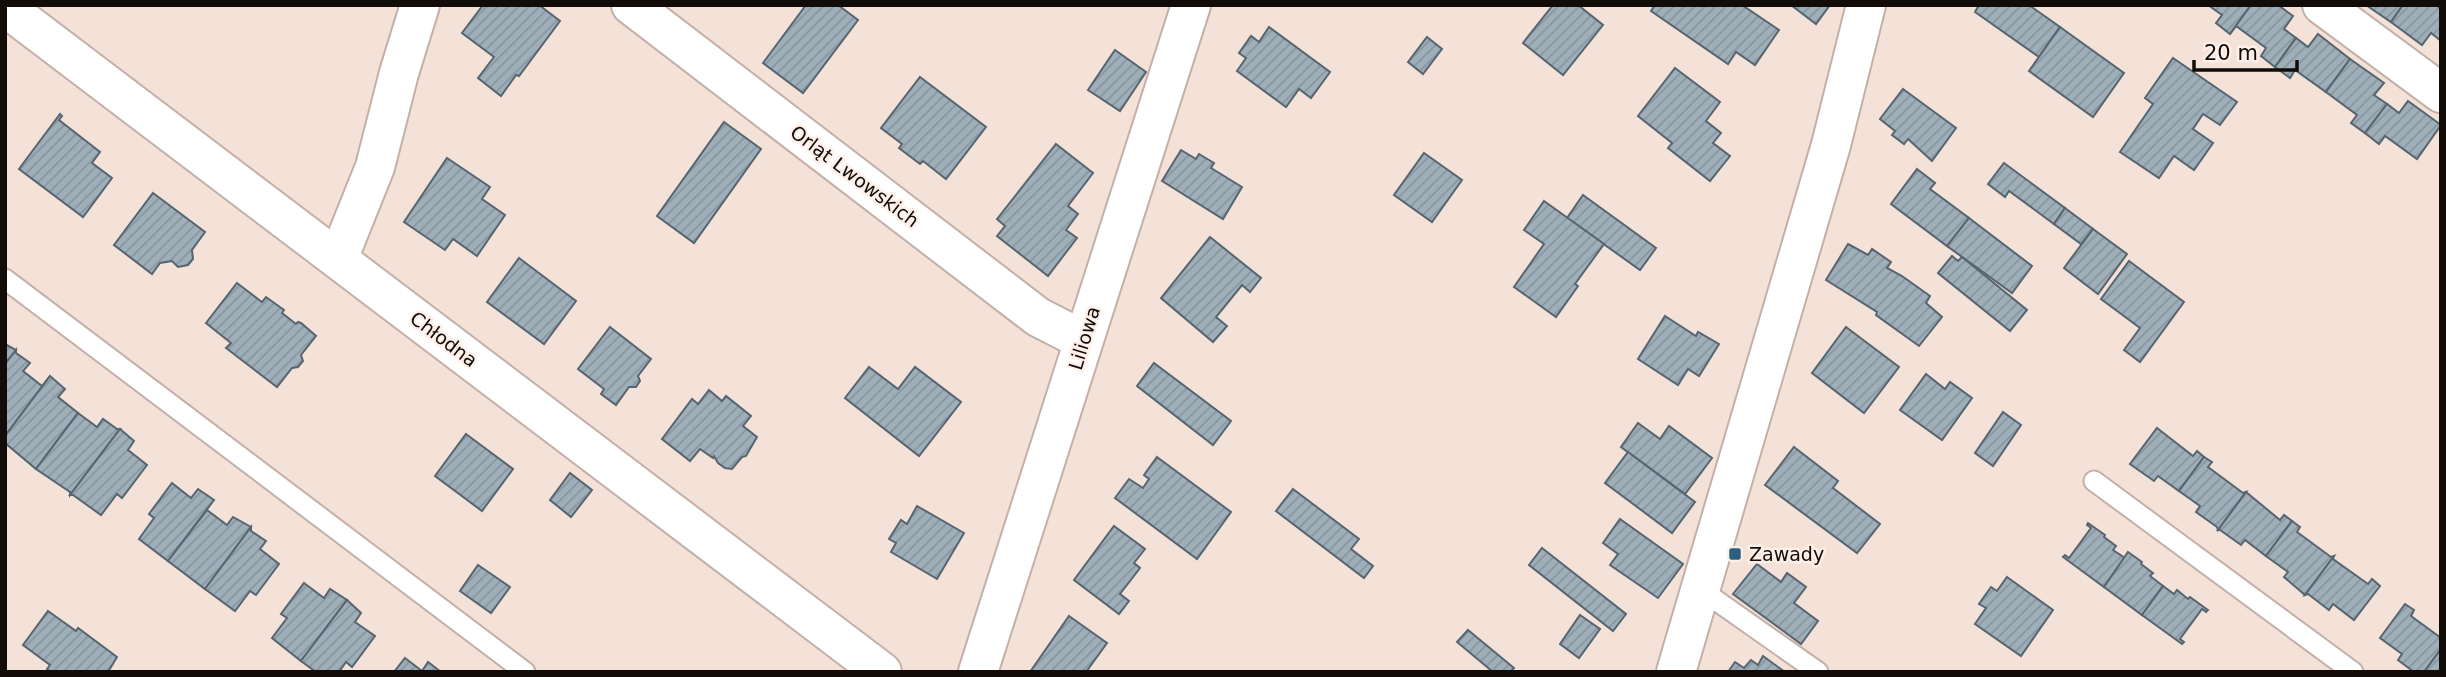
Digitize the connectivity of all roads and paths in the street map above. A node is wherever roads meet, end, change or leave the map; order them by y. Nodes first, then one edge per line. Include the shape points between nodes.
1 (420, 5) edge
2 (631, 5) edge
3 (1191, 5) edge
4 (1866, 5) edge
5 (2322, 5) edge
6 (5, 7) edge
7 (2441, 93) edge
8 (338, 259) junction
9 (5, 279) edge
10 (1083, 340) junction
11 (2094, 481) dead end
12 (1700, 589) junction
13 (525, 672) edge
14 (882, 672) edge
15 (978, 672) edge
16 (1676, 672) edge
17 (1818, 672) edge
18 (2353, 672) edge

1 - 8 street via 375,167
2 - 10 street, Orląt Lwowskich via 1038,317
3 - 10 street, Liliowa
4 - 12 street via 1831,145
5 - 7 street
6 - 8 street, Chłodna
8 - 14 street, Chłodna
9 - 13 lane
10 - 15 street, Liliowa
11 - 18 lane
12 - 16 street
12 - 17 lane

